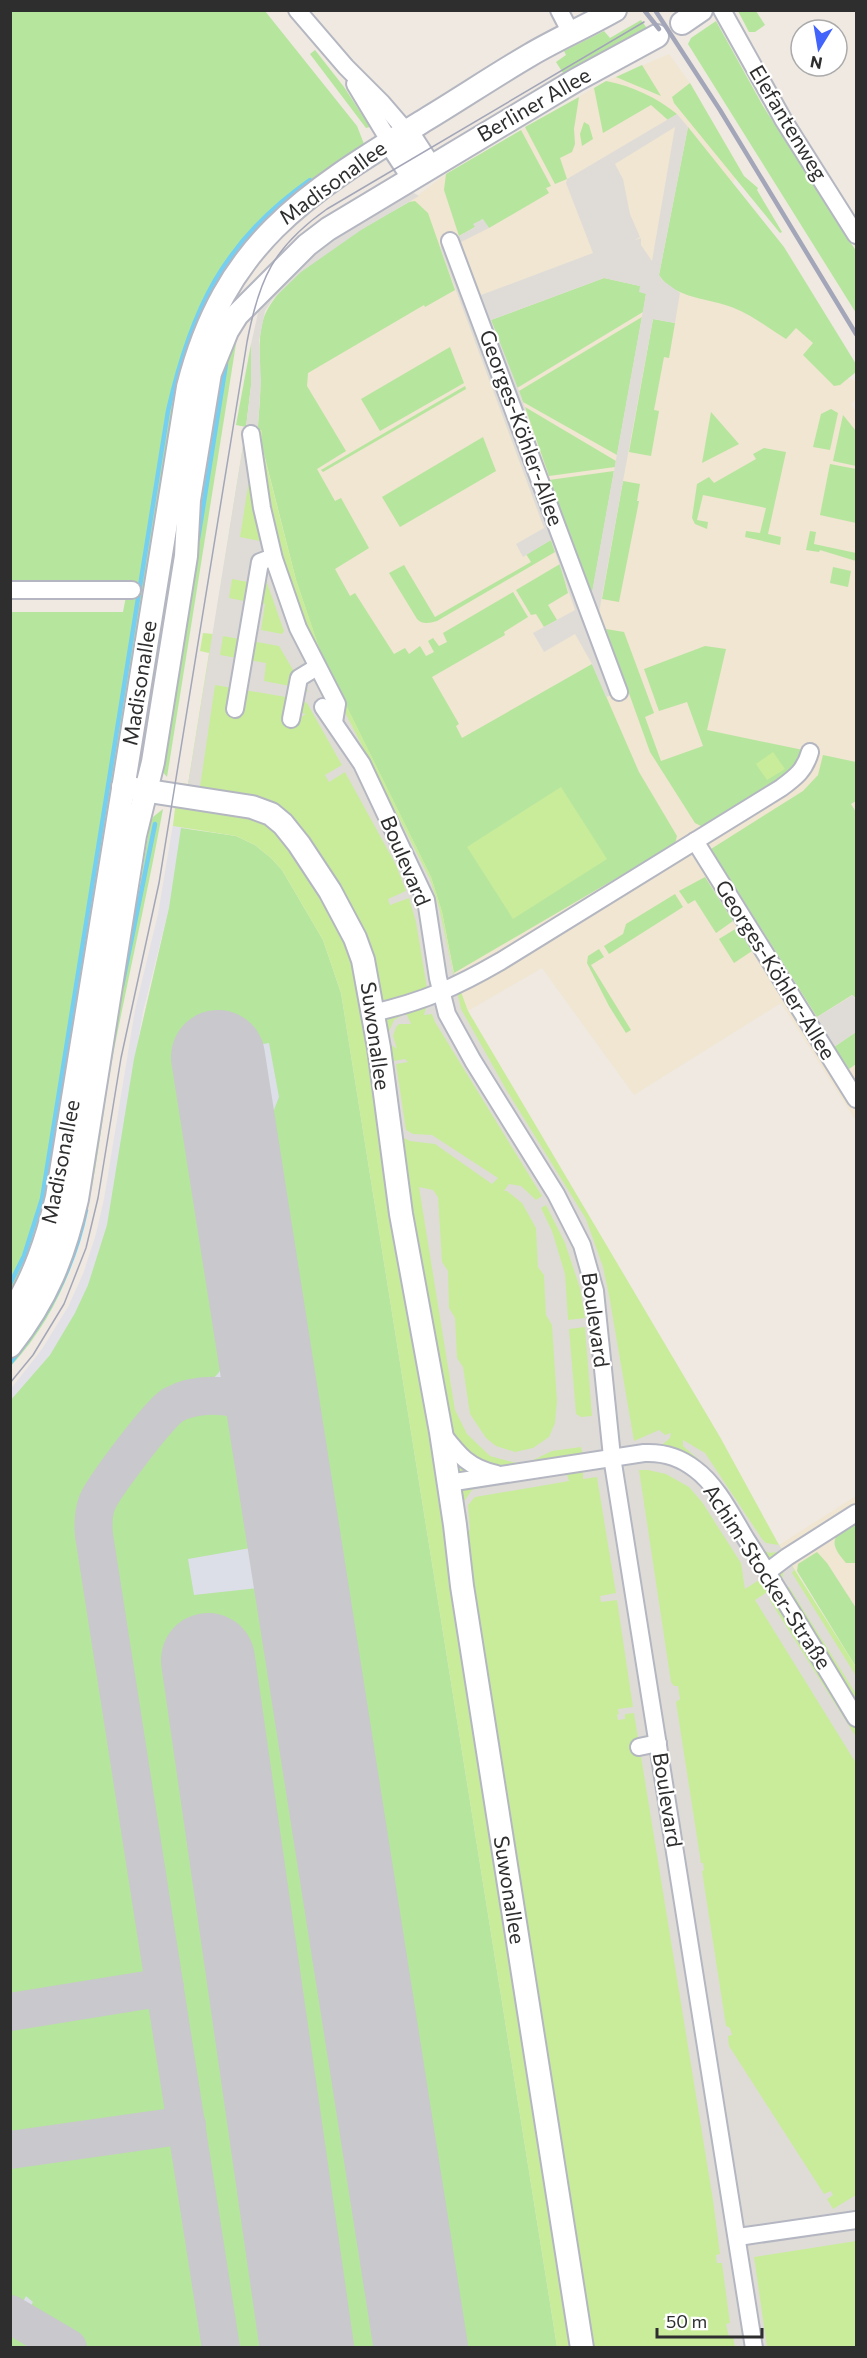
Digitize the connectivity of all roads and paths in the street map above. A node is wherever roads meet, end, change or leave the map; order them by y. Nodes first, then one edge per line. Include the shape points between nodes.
1 (297, 10) edge
2 (560, 10) edge
3 (615, 10) edge
4 (701, 10) edge
5 (723, 10) edge
6 (682, 23) dead end
7 (571, 33) junction
8 (657, 36) dead end
9 (398, 137) junction
10 (421, 172) junction
11 (854, 227) edge
12 (450, 241) dead end
13 (251, 434) dead end
14 (273, 557) junction
15 (10, 590) edge
16 (132, 590) dead end
17 (317, 666) junction
18 (619, 692) dead end
19 (323, 707) dead end
20 (235, 709) dead end
21 (291, 719) dead end
22 (334, 722) junction
23 (810, 752) dead end
24 (134, 789) junction
25 (694, 841) junction
26 (441, 993) junction
27 (373, 1013) junction
28 (856, 1099) edge
29 (10, 1315) edge
30 (10, 1346) edge
31 (441, 1432) junction
32 (612, 1457) junction
33 (504, 1475) junction
34 (448, 1483) junction
35 (856, 1513) edge
36 (767, 1572) junction
37 (856, 1718) edge
38 (658, 1743) junction
39 (639, 1747) dead end
40 (856, 2220) edge
41 (738, 2237) junction
42 (582, 2348) edge
43 (754, 2348) edge

1 - 9 street via 389,110
2 - 7 street
3 - 7 main road, Berliner Allee
4 - 6 main road
5 - 11 street, Elefantenweg via 784,121
7 - 9 main road, Berliner Allee
8 - 10 main road, Berliner Allee
9 - 10 main road
9 - 24 main road, Madisonallee via 329,182 274,226 233,278 204,334 188,387
10 - 24 main road, Madisonallee via 307,245 237,315 218,351 201,423 189,500 186,556 153,762
12 - 18 street, Georges-Köhler-Allee via 525,459 563,556 595,616
13 - 14 street, Boulevard
14 - 17 street, Boulevard via 298,628
14 - 20 street via 260,562
15 - 16 street
17 - 21 street via 299,678
17 - 22 street, Boulevard via 337,704
19 - 22 street
22 - 26 street, Boulevard via 362,764 426,900
23 - 25 street via 799,775
24 - 27 main road, Suwonallee via 252,807 283,824 321,876 355,938
24 - 29 main road, Madisonallee via 57,1197 34,1270
24 - 30 main road, Madisonallee via 135,835 77,1198 63,1252 45,1294
25 - 26 street via 501,961
25 - 28 street, Georges-Köhler-Allee
26 - 27 street
26 - 32 street, Boulevard via 447,1014 473,1061 556,1194 582,1245 595,1292
27 - 31 main road, Suwonallee via 401,1214
31 - 33 street, Suwonallee via 463,1460
31 - 34 main road, Suwonallee
32 - 33 street, Achim-Stocker-Straße
32 - 36 street, Achim-Stocker-Straße via 664,1454 697,1470 712,1486
32 - 38 street, Boulevard
33 - 34 street, Achim-Stocker-Straße
34 - 42 main road, Suwonallee
35 - 36 street
36 - 37 street, Achim-Stocker-Straße
38 - 39 street
38 - 41 street, Boulevard
40 - 41 street
41 - 43 street, Boulevard

